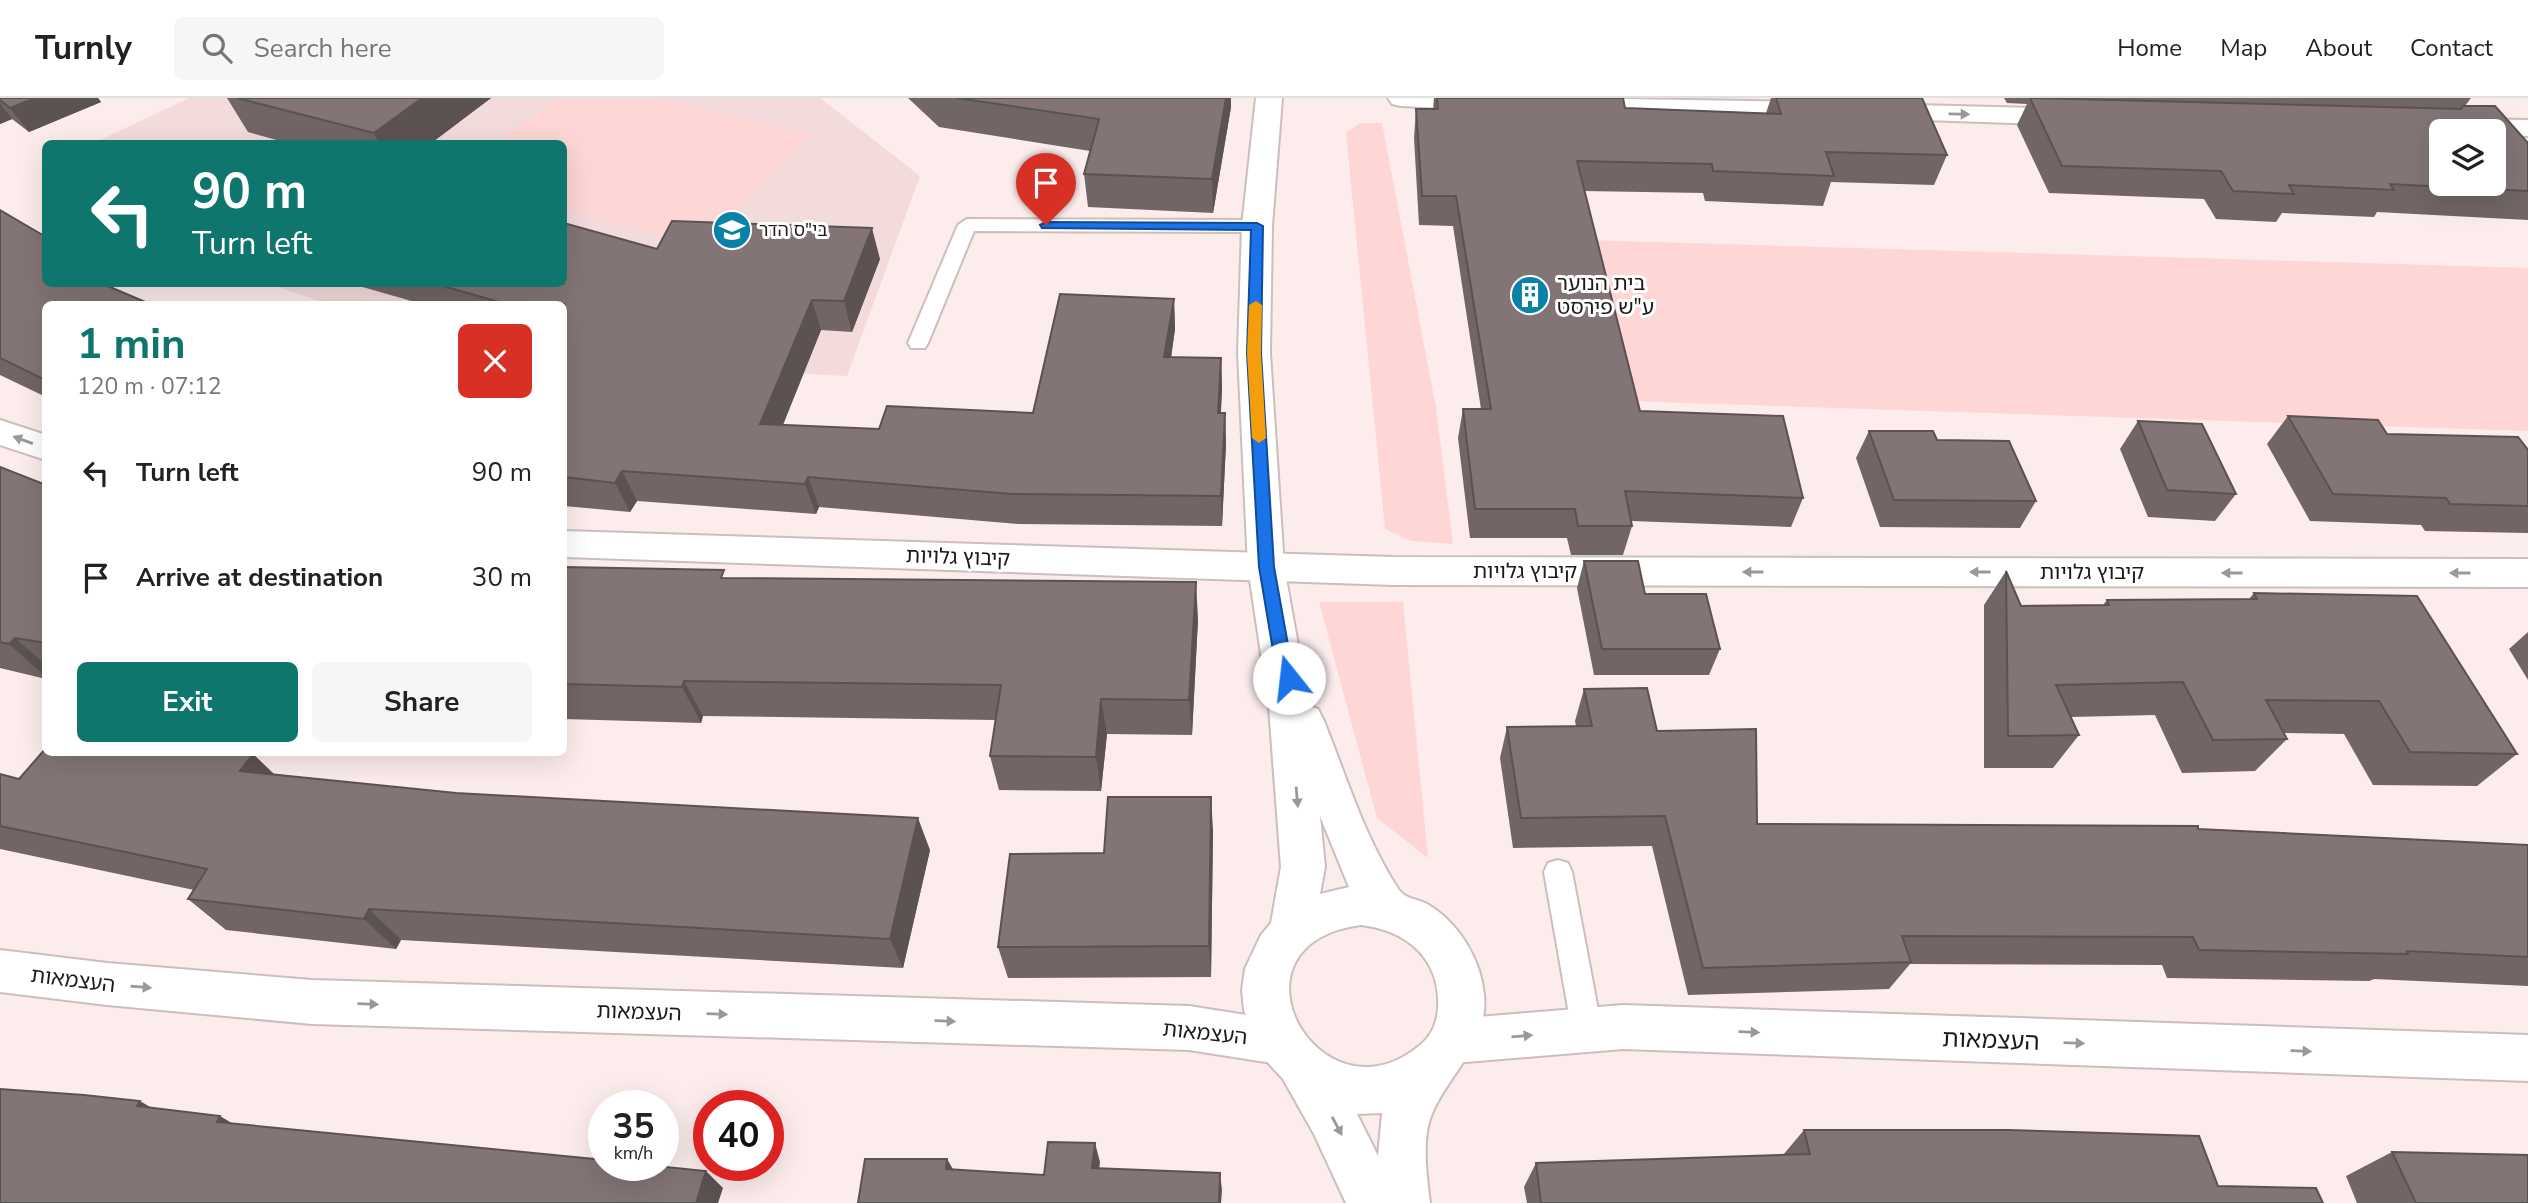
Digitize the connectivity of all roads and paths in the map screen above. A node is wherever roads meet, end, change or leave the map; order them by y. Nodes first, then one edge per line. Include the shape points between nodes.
1 (1269, 98) edge
2 (1401, 98) edge
3 (1519, 103) edge
4 (1546, 104) edge
5 (2099, 117) edge
6 (2506, 127) edge
7 (2528, 128) edge
8 (1257, 226) junction
9 (918, 343) dead end
10 (0, 432) edge
11 (42, 447) edge
12 (567, 544) edge
13 (1266, 567) junction
14 (2528, 573) edge
15 (1282, 656) junction
16 (1558, 872) dead end
17 (1386, 908) junction
18 (1292, 931) junction
19 (0, 971) edge
20 (1587, 1031) junction
21 (1444, 1054) junction
22 (1290, 1055) junction
23 (2528, 1058) edge
24 (1371, 1203) edge
25 (1405, 1203) edge

1 - 8 street
2 - 3 street
4 -> 5 street
6 - 7 street
8 - 9 lane via 967,225
8 - 13 street via 1254,353
11 -> 10 street
12 - 13 street, קיבוץ גלויות
14 -> 13 street, קיבוץ גלויות
13 - 15 street
15 - 17 street via 1328,789 1360,866
15 -> 18 street via 1303,867
16 - 20 lane
17 - 18 street via 1336,908
17 - 21 street via 1421,925 1452,960 1462,986 1463,1015
18 - 22 street via 1275,954 1265,982 1266,1013
19 -> 22 street, העצמאות via 312,1002 1189,1028
21 -> 20 street, העצמאות
20 -> 23 street, העצמאות via 1623,1027
21 - 22 street via 1404,1084 1370,1091 1334,1085
21 - 25 street via 1406,1114 1401,1169
22 -> 24 street via 1337,1125

